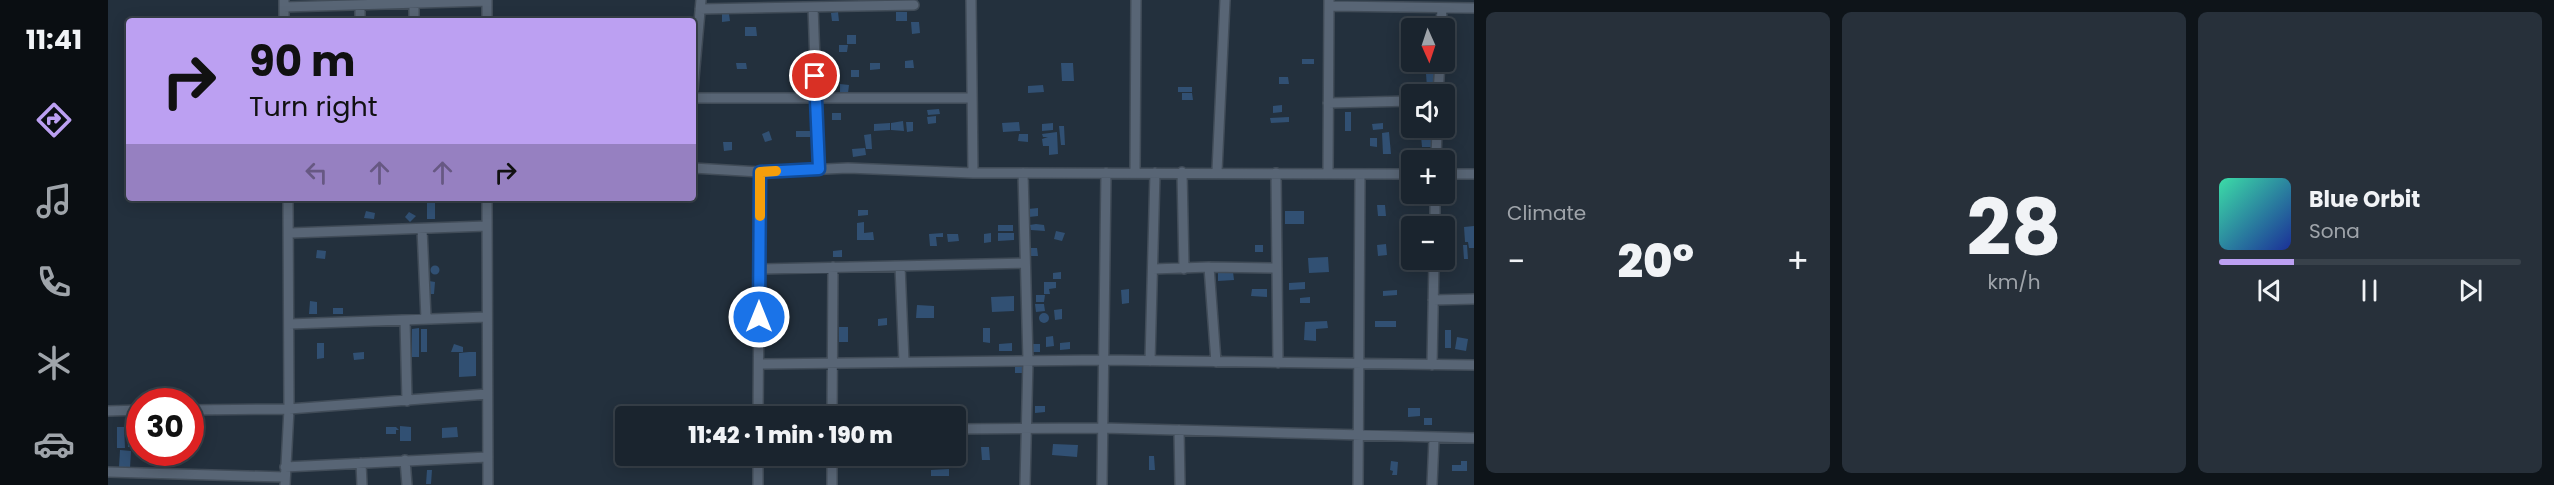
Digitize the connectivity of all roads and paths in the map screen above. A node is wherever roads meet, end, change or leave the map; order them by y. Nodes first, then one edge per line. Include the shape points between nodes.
1 (971, 0) edge
2 (1136, 0) edge
3 (1225, 0) edge
4 (487, 1) edge
5 (1329, 3) edge
6 (284, 4) edge
7 (414, 4) junction
8 (360, 5) junction
9 (700, 5) edge
10 (914, 5) dead end
11 (813, 7) junction
12 (1442, 8) junction
13 (1474, 9) edge
14 (360, 18) edge
15 (414, 18) edge
16 (487, 18) edge
17 (1442, 18) edge
18 (696, 53) edge
19 (696, 98) edge
20 (972, 98) junction
21 (816, 100) junction
22 (1401, 101) edge
23 (1328, 103) junction
24 (696, 168) edge
25 (819, 169) junction
26 (1217, 171) junction
27 (760, 172) junction
28 (1182, 172) junction
29 (973, 173) junction
30 (1023, 173) junction
31 (1106, 173) junction
32 (1135, 173) junction
33 (1155, 173) junction
34 (1276, 173) junction
35 (1328, 174) junction
36 (1360, 174) junction
37 (1401, 174) edge
38 (1455, 174) edge
39 (1474, 174) edge
40 (288, 201) edge
41 (487, 201) edge
42 (487, 226) junction
43 (422, 229) junction
44 (290, 233) junction
45 (1025, 263) junction
46 (900, 266) junction
47 (833, 267) junction
48 (1209, 267) junction
49 (1277, 268) junction
50 (759, 269) junction
51 (1154, 269) junction
52 (1184, 269) junction
53 (1434, 270) edge
54 (1474, 299) edge
55 (1433, 300) junction
56 (487, 317) junction
57 (426, 318) junction
58 (405, 320) junction
59 (289, 324) junction
60 (1028, 360) junction
61 (1104, 360) junction
62 (1150, 361) junction
63 (904, 362) junction
64 (1215, 362) junction
65 (833, 363) junction
66 (1278, 363) junction
67 (759, 364) junction
68 (1360, 364) junction
69 (1432, 365) junction
70 (1474, 365) edge
71 (487, 394) junction
72 (407, 401) junction
73 (758, 406) edge
74 (832, 406) edge
75 (126, 410) edge
76 (204, 410) edge
77 (289, 410) junction
78 (108, 411) edge
79 (1026, 428) junction
80 (1102, 428) junction
81 (966, 429) edge
82 (1179, 430) junction
83 (1360, 435) junction
84 (1474, 438) edge
85 (1434, 439) junction
86 (488, 457) junction
87 (405, 460) junction
88 (361, 463) junction
89 (758, 466) edge
90 (832, 466) edge
91 (285, 467) junction
92 (108, 472) edge
93 (139, 473) junction
94 (285, 481) edge
95 (138, 485) edge
96 (363, 485) edge
97 (407, 485) edge
98 (488, 485) edge
99 (758, 485) edge
100 (832, 485) edge
101 (1025, 485) edge
102 (1102, 485) edge
103 (1180, 485) edge
104 (1358, 485) edge
105 (1431, 485) edge

1 - 20 street
2 - 32 street
3 - 26 street
4 - 7 street
4 - 16 street
5 - 12 street
5 - 23 street
6 - 8 street
7 - 8 street
7 - 15 street
8 - 14 street
9 - 11 street
9 - 18 street
10 - 11 street
11 - 21 street
12 - 13 street
12 - 17 street
19 - 21 street
20 - 21 street
20 - 29 street
21 - 25 street
22 - 23 street
23 - 35 street
24 - 27 street
25 - 27 street
25 - 29 street
26 - 28 street
26 - 34 street
27 - 50 street
28 - 33 street
28 - 52 street
29 - 30 street
30 - 31 street
30 - 45 street
31 - 32 street
31 - 61 street
32 - 33 street
33 - 51 street
34 - 35 street
34 - 49 street
35 - 36 street
36 - 37 street
36 - 68 street
38 - 39 street
40 - 44 street
41 - 42 street
42 - 43 street
42 - 56 street
43 - 44 street
43 - 57 street
44 - 59 street
45 - 46 street
45 - 60 street
46 - 47 street
46 - 63 street
47 - 50 street
47 - 65 street
48 - 49 street
48 - 52 street
48 - 64 street
49 - 66 street
50 - 67 street
51 - 52 street
51 - 62 street
53 - 55 street
54 - 55 street
55 - 69 street
56 - 57 street
56 - 71 street
57 - 58 street
58 - 59 street
58 - 72 street
59 - 77 street
60 - 61 street
60 - 63 street
60 - 79 street
61 - 62 street
61 - 80 street
62 - 64 street
63 - 65 street
64 - 66 street
65 - 67 street
65 - 74 street
66 - 68 street
67 - 73 street
68 - 69 street
68 - 83 street
69 - 70 street
71 - 72 street
71 - 86 street
72 - 77 street
75 - 78 street
76 - 77 street
77 - 91 street
79 - 80 street
79 - 81 street
79 - 101 street
80 - 82 street
80 - 102 street
82 - 83 street
82 - 103 street
83 - 85 street
83 - 104 street
84 - 85 street
85 - 105 street
86 - 87 street
86 - 98 street
87 - 88 street
87 - 97 street
88 - 91 street
88 - 96 street
89 - 99 street
90 - 100 street
91 - 94 street
92 - 93 street
93 - 94 street
93 - 95 street

